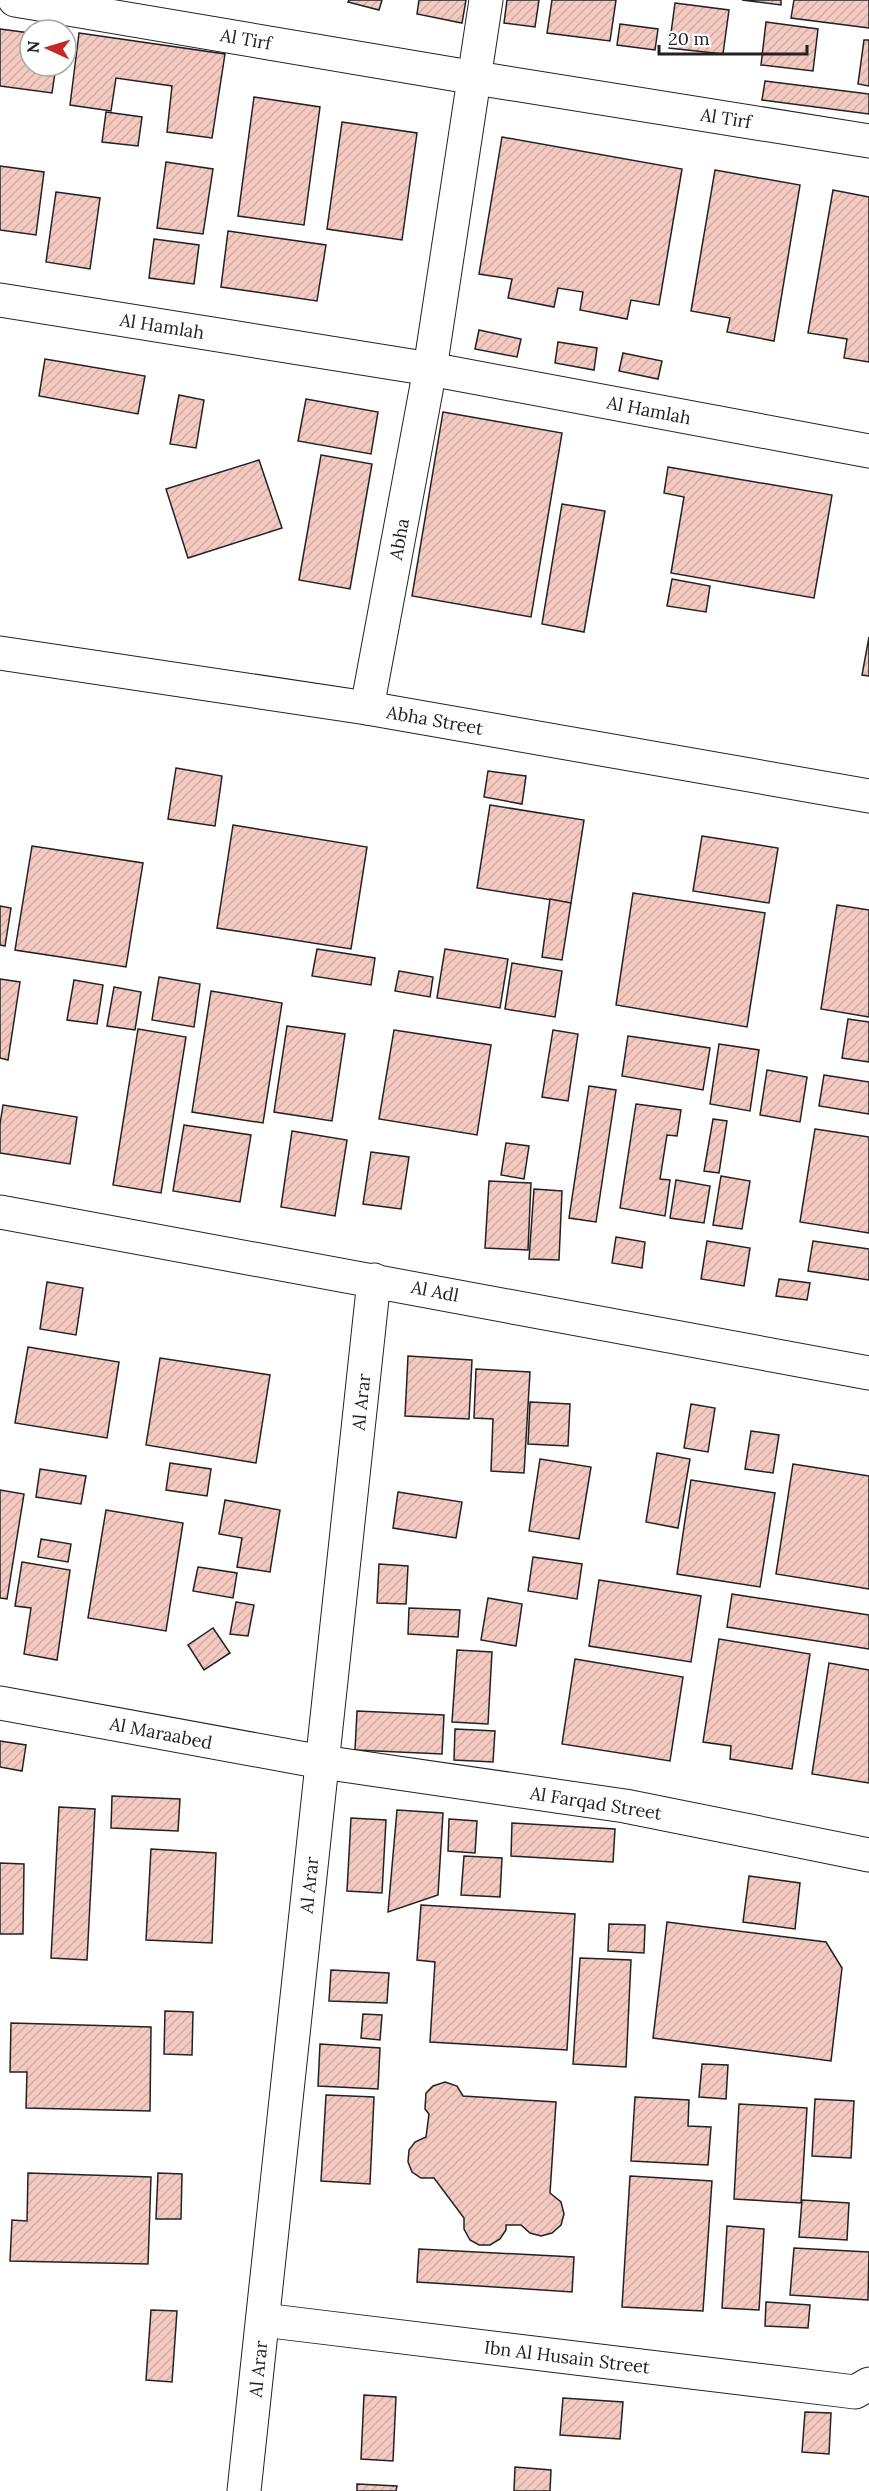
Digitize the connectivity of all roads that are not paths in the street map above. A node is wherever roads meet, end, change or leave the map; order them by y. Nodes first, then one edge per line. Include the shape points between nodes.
1 (15, 0) edge
2 (486, 0) edge
3 (476, 78) junction
4 (869, 141) edge
5 (0, 300) edge
6 (430, 369) junction
7 (869, 451) edge
8 (0, 653) edge
9 (367, 708) junction
10 (869, 796) edge
11 (0, 1212) edge
12 (375, 1280) junction
13 (869, 1373) edge
14 (0, 1703) edge
15 (322, 1762) junction
16 (869, 1855) edge
17 (263, 2320) junction
18 (869, 2384) edge
19 (244, 2491) edge

1 - 3 street, Al Tirf
2 - 3 street
3 - 4 street, Al Tirf
3 - 6 street
5 - 6 street, Al Hamlah
6 - 7 street, Al Hamlah
6 - 9 street, Abha
8 - 9 street, Abha Street
9 - 10 street, Abha Street
11 - 12 street, Al Adl
12 - 13 street, Al Adl
12 - 15 street, Al Arar
14 - 15 street, Al Maraabed
15 - 16 street, Al Farqad Street via 625,1806
15 - 17 street, Al Arar
17 - 18 street, Ibn Al Husain Street via 855,2392
17 - 19 street, Al Arar

